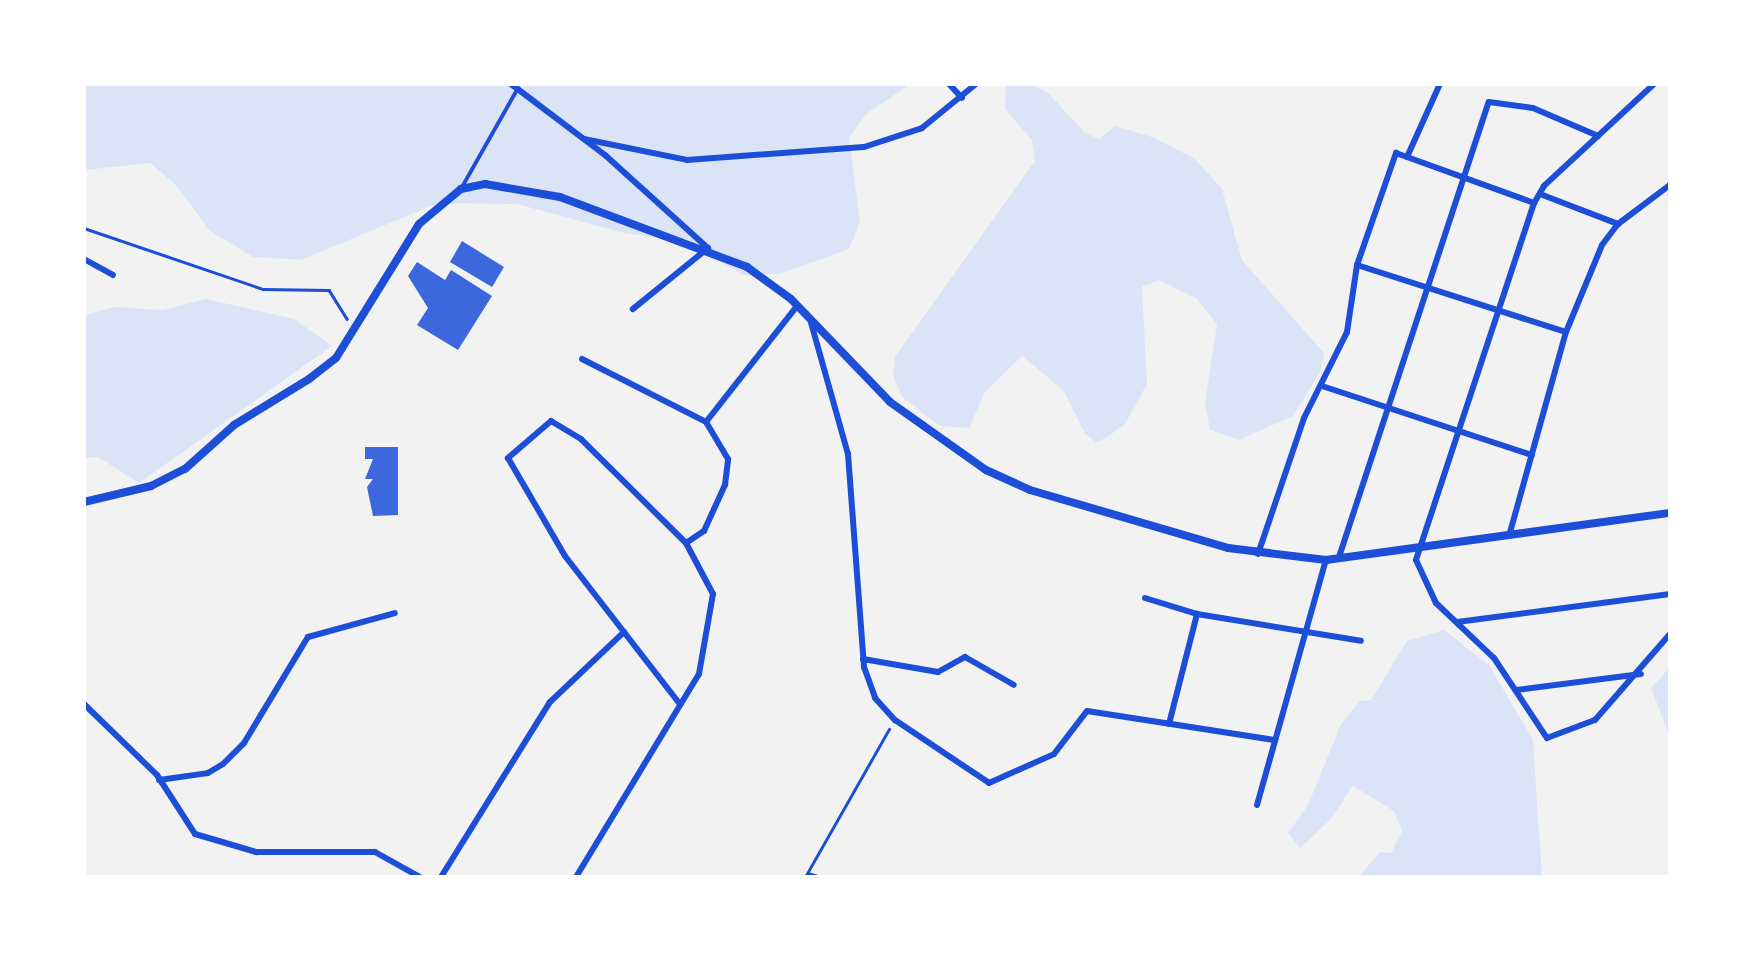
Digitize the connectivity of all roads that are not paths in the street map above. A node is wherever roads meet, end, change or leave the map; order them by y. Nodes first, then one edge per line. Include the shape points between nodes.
1 (511, 84) edge
2 (949, 84) edge
3 (976, 84) edge
4 (1440, 84) edge
5 (1654, 84) edge
6 (517, 90) junction
7 (962, 99) junction
8 (1598, 136) junction
9 (584, 139) junction
10 (1407, 157) junction
11 (1463, 178) junction
12 (1670, 185) edge
13 (461, 189) junction
14 (1539, 194) junction
15 (1534, 203) junction
16 (1618, 224) junction
17 (708, 248) junction
18 (84, 259) edge
19 (1357, 265) junction
20 (113, 275) dead end
21 (1426, 288) junction
22 (797, 306) junction
23 (633, 309) dead end
24 (1497, 313) junction
25 (810, 319) junction
26 (1566, 332) junction
27 (583, 359) dead end
28 (1322, 386) junction
29 (1386, 409) junction
30 (706, 422) junction
31 (1457, 432) junction
32 (1532, 455) junction
33 (84, 502) edge
34 (1670, 513) edge
35 (1509, 536) junction
36 (686, 543) junction
37 (1418, 547) junction
38 (1258, 554) junction
39 (1339, 557) junction
40 (1326, 560) junction
41 (1670, 594) edge
42 (1145, 598) dead end
43 (395, 613) dead end
44 (1197, 614) junction
45 (1457, 622) junction
46 (1306, 629) junction
47 (624, 632) junction
48 (1670, 634) edge
49 (1361, 641) dead end
50 (863, 659) junction
51 (1641, 674) junction
52 (1014, 685) dead end
53 (1517, 690) junction
54 (84, 704) edge
55 (680, 704) junction
56 (1169, 724) junction
57 (1274, 740) junction
58 (159, 780) junction
59 (1257, 805) dead end
60 (420, 877) edge
61 (441, 877) edge
62 (576, 877) edge

1 - 6 street
2 - 7 street
3 - 7 street
4 - 10 street
5 - 8 street
6 - 9 street
6 - 13 lane
7 - 9 street via 922,128 864,147 688,160
8 - 11 street via 1533,108 1489,102
8 - 14 street
9 - 17 street
10 - 11 street
10 - 19 street via 1396,153 1383,180
11 - 15 street
11 - 21 street
12 - 16 street
13 - 17 street via 511,184
13 - 33 street via 419,224 336,358 234,425 185,469 151,486
14 - 15 street
14 - 16 street
15 - 24 street
16 - 26 street via 1602,245
17 - 22 street via 770,281
17 - 23 street
18 - 20 street
19 - 21 street
19 - 28 street via 1347,332
21 - 24 street
21 - 29 street
22 - 25 street
22 - 30 street
24 - 26 street
24 - 31 street
25 - 38 street via 890,402 986,470 1104,514
25 - 50 street via 848,454
26 - 32 street
27 - 30 street
28 - 29 street
28 - 38 street via 1304,418
29 - 31 street
29 - 39 street
30 - 36 street via 728,459 725,485 704,531
31 - 32 street
31 - 37 street
32 - 35 street
34 - 35 street
35 - 37 street
36 - 47 street via 561,423 551,421 508,458 565,556
36 - 55 street via 713,594 712,623 699,674
37 - 39 street
37 - 45 street via 1416,560 1431,594
38 - 40 street
39 - 40 street
40 - 46 street
41 - 45 street
42 - 44 street
43 - 58 street via 308,637 244,743 223,764 208,773
44 - 46 street
44 - 56 street
45 - 53 street
46 - 49 street
46 - 57 street
47 - 55 street
47 - 61 street via 550,702
48 - 51 street
50 - 52 street via 938,671 965,657
50 - 56 street via 874,698 895,720 989,783 1054,754 1087,711
51 - 53 street
51 - 53 street via 1595,720 1547,738
54 - 58 street
55 - 62 street
56 - 57 street
57 - 59 street
58 - 60 street via 195,834 256,852 375,852

